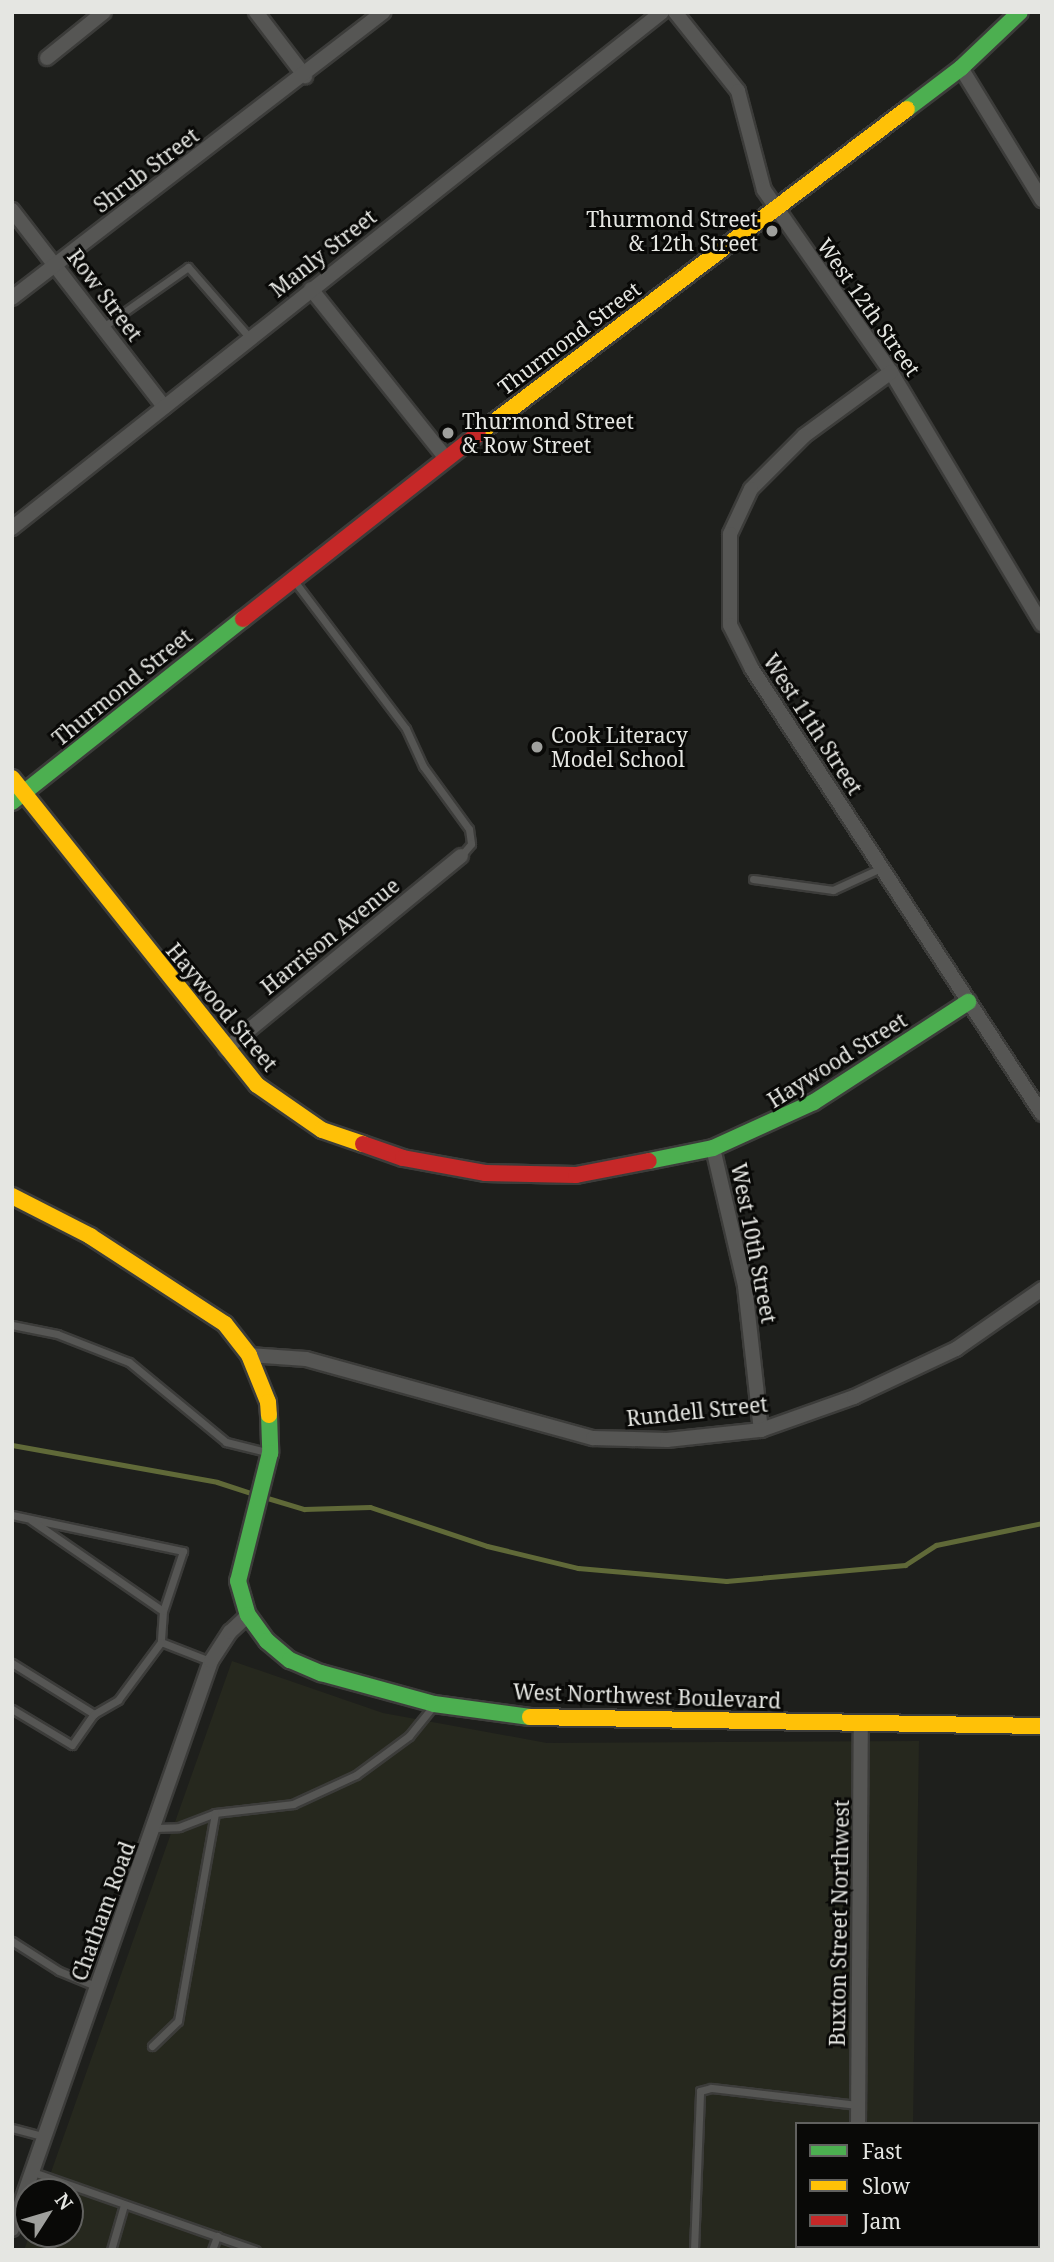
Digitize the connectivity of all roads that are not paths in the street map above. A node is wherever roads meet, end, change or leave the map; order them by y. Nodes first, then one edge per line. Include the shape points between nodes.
1 (104, 12) edge
2 (256, 12) edge
3 (384, 12) edge
4 (662, 12) edge
5 (675, 12) edge
6 (1020, 12) edge
7 (47, 58) dead end
8 (961, 68) junction
9 (305, 76) junction
10 (1042, 200) edge
11 (775, 208) junction
12 (12, 210) edge
13 (55, 265) junction
14 (311, 289) junction
15 (12, 298) edge
16 (103, 327) junction
17 (250, 338) junction
18 (891, 372) junction
19 (164, 407) junction
20 (446, 458) junction
21 (12, 528) edge
22 (292, 578) junction
23 (1042, 624) edge
24 (12, 778) edge
25 (18, 797) edge
26 (461, 856) joint
27 (881, 868) junction
28 (753, 879) dead end
29 (968, 1002) junction
30 (226, 1049) junction
31 (1042, 1115) edge
32 (713, 1148) junction
33 (12, 1196) edge
34 (1042, 1289) edge
35 (12, 1325) edge
36 (249, 1355) junction
37 (761, 1430) junction
38 (270, 1453) junction
39 (12, 1515) edge
40 (27, 1518) junction
41 (163, 1611) junction
42 (248, 1615) junction
43 (161, 1642) junction
44 (211, 1661) junction
45 (12, 1663) edge
46 (434, 1704) junction
47 (12, 1709) edge
48 (94, 1714) junction
49 (861, 1722) junction
50 (1042, 1726) edge
51 (215, 1813) junction
52 (155, 1828) junction
53 (12, 1941) edge
54 (99, 1987) junction
55 (152, 2046) dead end
56 (858, 2105) junction
57 (858, 2122) edge
58 (12, 2128) edge
59 (45, 2138) junction
60 (33, 2172) junction
61 (124, 2205) junction
62 (12, 2229) edge
63 (216, 2236) junction
64 (111, 2250) edge
65 (212, 2250) edge
66 (256, 2250) edge
67 (694, 2250) edge

1 - 7 street
2 - 9 street
3 - 9 street
4 - 14 street, Manly Street
5 - 11 street, West 12th Street via 738,91 764,190
6 - 8 street, Thurmond Street
8 - 10 street
8 - 11 street, Thurmond Street
9 - 13 street, Shrub Street
11 - 18 street, West 12th Street
11 - 20 street, Thurmond Street
12 - 13 street, Row Street
13 - 15 street, Shrub Street
13 - 16 street, Row Street
14 - 17 street, Manly Street
14 - 20 street
16 - 17 lane via 188,267
16 - 19 street, Row Street
17 - 19 street, Manly Street
18 - 23 street, West 12th Street
18 - 27 street, West 11th Street via 804,436 758,480 738,510 727,558 730,625 736,640
19 - 21 street, Manly Street
20 - 22 street, Thurmond Street
22 - 25 street, Thurmond Street
22 - 26 lane via 406,729 423,766 469,829 471,844
24 - 25 street, Haywood Street
25 - 30 street, Haywood Street
26 - 30 street, Harrison Avenue
27 - 28 lane via 833,890
27 - 29 street, West 11th Street
29 - 31 street, West 11th Street
29 - 32 street, Haywood Street via 814,1102
30 - 32 street, Haywood Street via 257,1085 322,1130 435,1166 485,1173 576,1175
32 - 37 street, West 10th Street via 745,1286
33 - 36 street, West Northwest Boulevard via 90,1236 198,1303 226,1324
34 - 37 street, Rundell Street via 956,1349 855,1397
35 - 38 lane via 57,1334 129,1362 226,1442
36 - 37 street, Rundell Street via 306,1359 593,1438 667,1440
36 - 38 street, West Northwest Boulevard via 268,1402
38 - 42 street, West Northwest Boulevard via 238,1581
39 - 40 lane
40 - 41 lane
40 - 41 lane via 183,1551
41 - 43 lane
42 - 44 street, Chatham Road
42 - 46 street, West Northwest Boulevard via 267,1641 290,1660
43 - 44 lane
43 - 48 lane via 118,1700
44 - 52 street, Chatham Road
45 - 48 lane
46 - 49 street, West Northwest Boulevard via 536,1718
46 - 51 lane via 409,1736 356,1774 293,1804
47 - 48 lane via 72,1745
49 - 50 street, West Northwest Boulevard
49 - 56 street, Buxton Street Northwest
51 - 52 lane via 179,1826
51 - 55 lane via 178,2021
52 - 54 street, Chatham Road
53 - 54 lane via 59,1971
54 - 59 street, Chatham Road
56 - 57 street, Buxton Street Northwest
56 - 67 lane via 711,2088 700,2091
58 - 59 lane
59 - 60 street, Chatham Road
60 - 61 lane
60 - 62 street, Chatham Road
61 - 63 lane
61 - 64 lane
63 - 65 lane
63 - 66 lane

